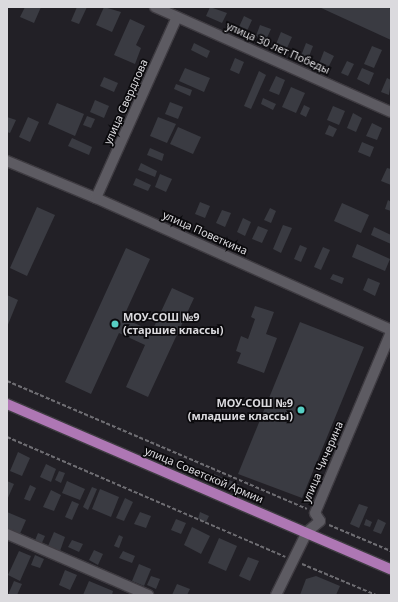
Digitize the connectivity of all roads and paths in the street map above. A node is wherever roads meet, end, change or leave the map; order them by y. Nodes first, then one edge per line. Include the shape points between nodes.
1 (155, 7) edge
2 (177, 17) junction
3 (391, 112) edge
4 (7, 162) edge
5 (96, 198) junction
6 (391, 331) edge
7 (7, 381) edge
8 (7, 404) edge
9 (7, 438) edge
10 (318, 517) junction
11 (307, 532) junction
12 (7, 534) edge
13 (391, 551) edge
14 (293, 560) junction
15 (391, 569) edge
16 (148, 595) edge
17 (276, 595) edge
18 (376, 595) edge

1 - 2 street, улица 30 лет Победы
2 - 3 street, улица 30 лет Победы
2 - 5 street, улица Свердлова
4 - 5 street, улица Поветкина
5 - 6 street, улица Поветкина
6 - 10 street, улица Чичерина
7 - 10 path
8 - 11 main road, улица Советской Армии
9 - 14 path
10 - 11 street, улица Чичерина
10 - 13 path
11 - 14 street, улица Чичерина
11 - 15 main road, улица Советской Армии
12 - 16 street
14 - 17 street, улица Чичерина
14 - 18 path

